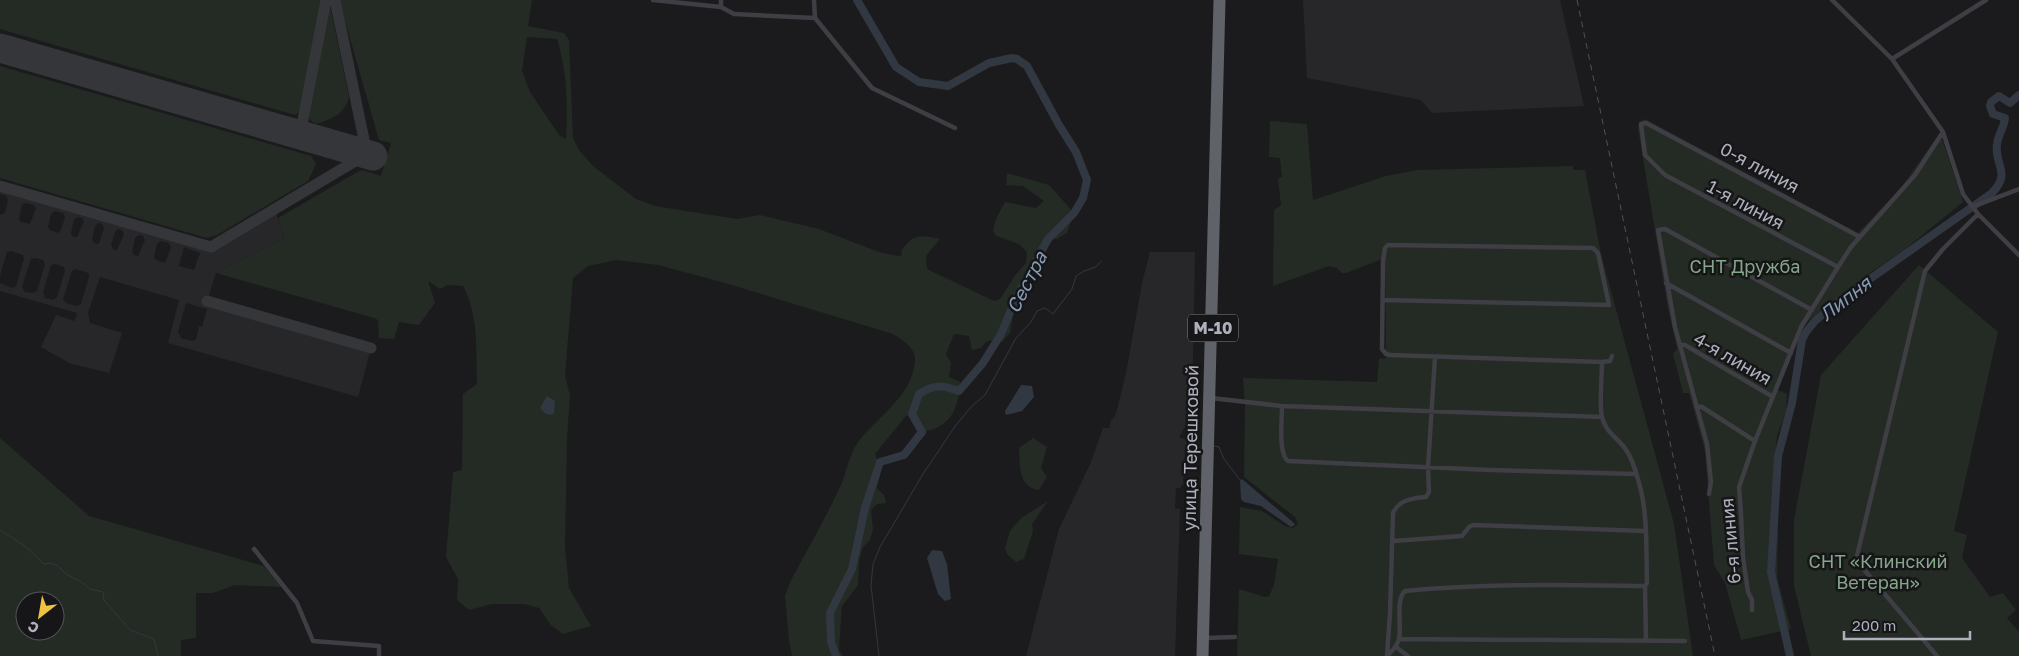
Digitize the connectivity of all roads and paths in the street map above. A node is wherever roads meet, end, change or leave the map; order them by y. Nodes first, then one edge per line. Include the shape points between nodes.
1 (654, 0) edge
2 (721, 0) edge
3 (814, 0) edge
4 (1217, 0) edge
5 (1222, 0) edge
6 (1832, 0) edge
7 (1986, 0) edge
8 (721, 7) junction
9 (815, 18) junction
10 (1892, 60) junction
11 (1646, 123) joint
12 (955, 128) dead end
13 (1943, 132) junction
14 (2019, 189) edge
15 (1972, 207) junction
16 (1978, 214) junction
17 (1860, 237) junction
18 (2019, 255) edge
19 (1838, 267) junction
20 (1666, 283) junction
21 (1384, 300) junction
22 (1812, 310) junction
23 (1680, 345) junction
24 (1791, 353) junction
25 (1435, 356) junction
26 (1612, 356) dead end
27 (1602, 362) junction
28 (1773, 397) junction
29 (1211, 398) junction
30 (1282, 406) junction
31 (1696, 406) junction
32 (1433, 412) junction
33 (1602, 417) junction
34 (1755, 441) junction
35 (1428, 467) junction
36 (1636, 474) junction
37 (1710, 494) dead end
38 (1645, 531) junction
39 (1393, 541) junction
40 (254, 549) dead end
41 (1645, 586) junction
42 (1752, 610) dead end
43 (1235, 637) dead end
44 (1205, 638) junction
45 (1399, 639) junction
46 (1646, 641) junction
47 (1685, 641) dead end
48 (1396, 647) junction
49 (379, 656) edge
50 (1200, 656) edge
51 (1205, 656) edge
52 (1387, 656) edge
53 (1408, 656) edge
54 (1937, 656) edge

1 - 8 street
2 - 8 street
3 - 9 street
4 - 50 highway, улица Терешковой / М-10
5 - 29 highway, улица Терешковой / М-10
6 - 10 street
7 - 10 street
8 - 9 street via 734,14
9 - 12 street via 872,88
10 - 13 street
11 - 17 street, 0-я линия
11 - 19 street, 1-я линия via 1641,126 1647,158 1665,175
13 - 15 street via 1963,194
13 - 17 street, 6-я линия via 1915,175
14 - 15 street
15 - 16 street
16 - 18 street
16 - 54 street via 1942,249 1925,271 1856,560
17 - 19 street, 6-я линия
19 - 22 street, 6-я линия
20 - 22 street via 1660,229
20 - 23 street
20 - 24 street
21 - 21 street via 1383,261 1388,245 1593,248 1598,253 1609,306
21 - 25 street via 1383,352
22 - 24 street, 6-я линия
23 - 28 street, 4-я линия
23 - 31 street
24 - 28 street, 6-я линия
25 - 27 street
25 - 32 street
26 - 27 street via 1610,361
27 - 33 street
28 - 34 street, 6-я линия
29 - 30 street
29 - 44 highway, улица Терешковой / М-10
30 - 32 street
30 - 35 street via 1282,450 1288,461
31 - 34 street via 1702,406
31 - 37 street via 1708,449
32 - 33 street
32 - 35 street
33 - 36 street via 1608,430 1630,455
34 - 42 street, 6-я линия via 1738,487 1743,557
35 - 36 street
35 - 39 street via 1428,494 1409,498 1395,508
36 - 38 street via 1644,508
38 - 39 street via 1472,525 1462,536
38 - 41 street
39 - 52 street
40 - 49 street via 297,603 313,641 379,646
41 - 45 street via 1559,584 1405,591 1401,598
41 - 46 street
43 - 44 street
44 - 51 highway, улица Терешковой / М-10
45 - 46 street
45 - 48 street
46 - 47 street
48 - 52 street
48 - 53 street

